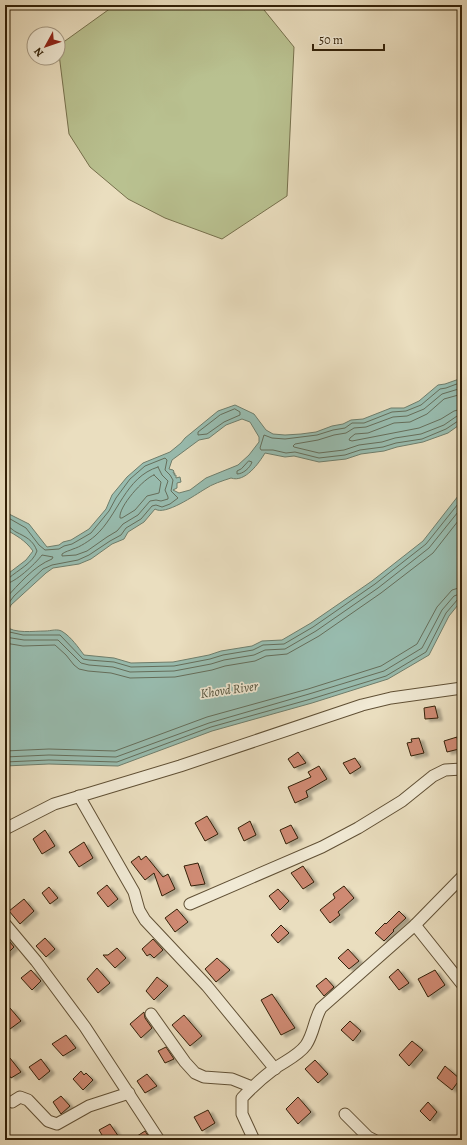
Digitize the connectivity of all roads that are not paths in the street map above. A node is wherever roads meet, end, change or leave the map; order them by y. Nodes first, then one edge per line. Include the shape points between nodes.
1 (462, 688) edge
2 (462, 769) edge
3 (79, 796) junction
4 (5, 829) edge
5 (462, 877) edge
6 (190, 904) dead end
7 (5, 924) edge
8 (415, 925) junction
9 (462, 984) edge
10 (151, 1014) dead end
11 (275, 1069) junction
12 (252, 1087) junction
13 (129, 1093) junction
14 (12, 1102) dead end
15 (345, 1114) dead end
16 (159, 1140) edge
17 (254, 1140) edge
18 (374, 1140) edge

1 - 3 street via 391,698 362,705 180,766
2 - 6 street via 445,770 433,776 402,801 322,847
3 - 4 street via 54,804
3 - 11 street via 134,892 145,920 207,986
5 - 8 street
7 - 13 street via 41,967
8 - 9 street
8 - 11 street via 321,1008 316,1017 313,1033 305,1045 291,1059
10 - 12 street via 195,1073 204,1077 232,1079
11 - 12 street
12 - 17 street via 242,1098 242,1114
13 - 14 street via 89,1106 57,1124 48,1121 28,1100 20,1097
13 - 16 street
15 - 18 street

